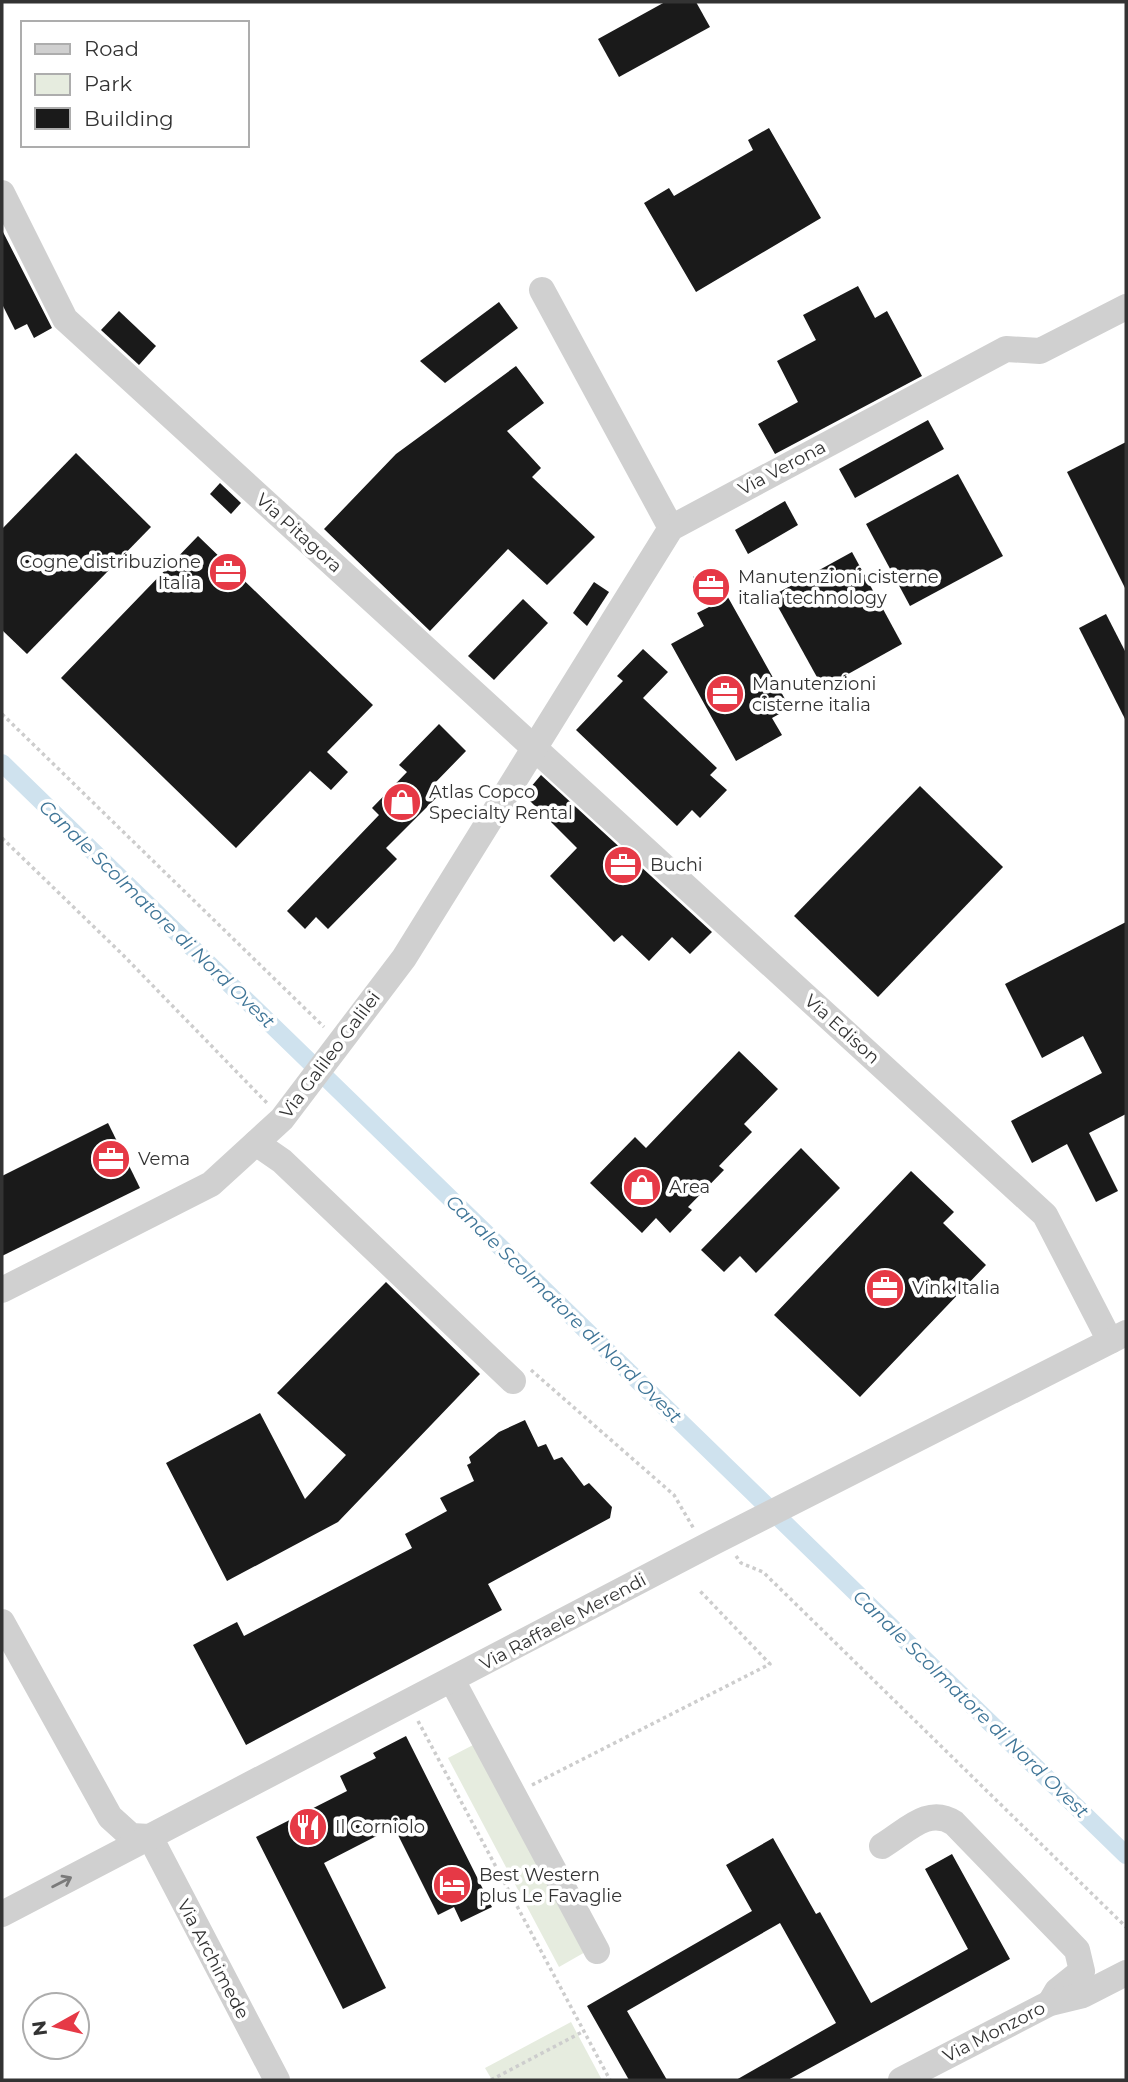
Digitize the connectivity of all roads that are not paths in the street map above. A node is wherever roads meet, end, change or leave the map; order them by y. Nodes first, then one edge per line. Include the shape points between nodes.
1 (2, 193) edge
2 (542, 290) dead end
3 (1126, 307) edge
4 (671, 528) junction
5 (534, 747) junction
6 (256, 1143) junction
7 (2, 1290) edge
8 (1118, 1337) edge
9 (513, 1381) road end
10 (2, 1622) edge
11 (452, 1680) junction
12 (150, 1837) junction
13 (882, 1846) dead end
14 (2, 1914) edge
15 (597, 1951) dead end
16 (1126, 1973) edge
17 (1050, 2003) junction
18 (277, 2080) edge
19 (901, 2080) edge

1 - 5 street, Via Pitagora via 65,319
2 - 4 street
3 - 4 street, Via Verona via 1040,351 1006,349
4 - 5 street, Via Verona
5 - 6 street, Via Galileo Galilei via 404,958 286,1114
5 - 8 street, Via Edison via 1045,1215
6 - 7 street, Via Galileo Galilei via 211,1184
6 - 9 street via 282,1161
8 - 11 street, Via Raffaele Merendi
10 - 12 street via 110,1817 131,1836
11 - 12 street, Via Raffaele Merendi
11 - 15 street
14 -> 12 street, Via Raffaele Merendi
12 - 18 street, Via Archimede
13 - 17 street via 931,1815 942,1815 954,1824 1077,1950 1082,1971 1057,1991
16 - 17 street, Via Monzoro via 1083,1995
17 - 19 street, Via Monzoro

